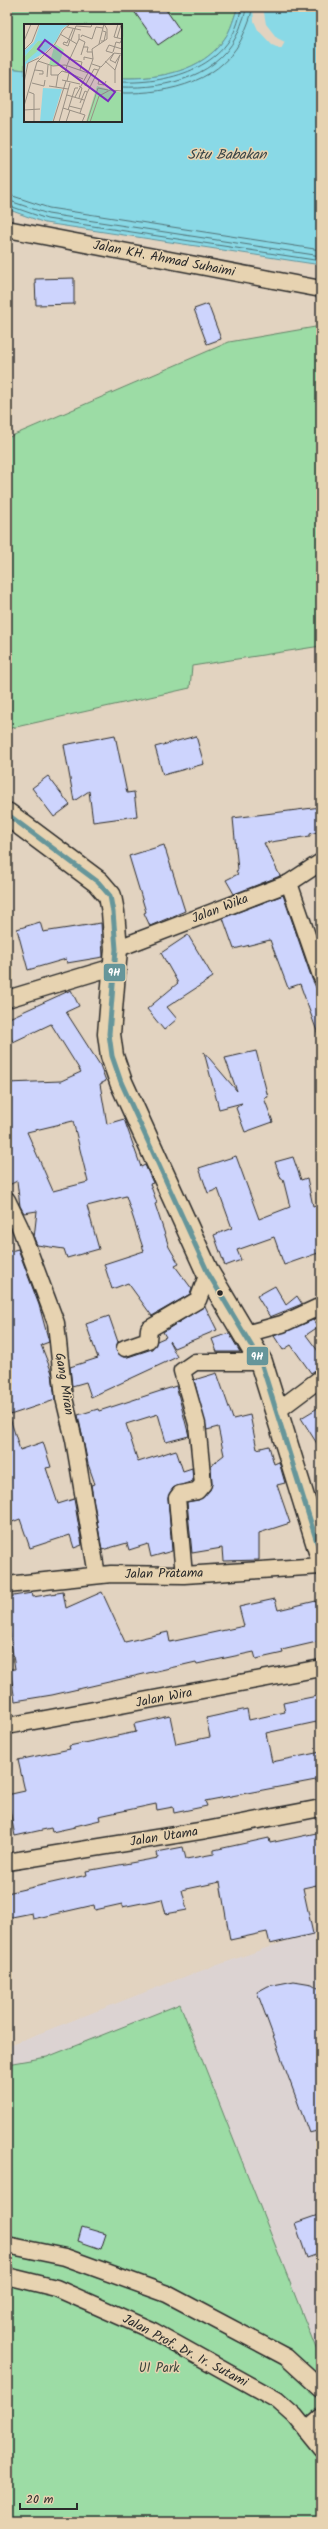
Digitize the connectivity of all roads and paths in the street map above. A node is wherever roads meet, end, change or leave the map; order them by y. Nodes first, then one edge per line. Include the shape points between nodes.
1 (7, 230) edge
2 (321, 289) edge
3 (7, 814) edge
4 (321, 862) edge
5 (289, 883) junction
6 (114, 958) junction
7 (321, 976) edge
8 (7, 999) edge
9 (7, 1200) edge
10 (208, 1273) junction
11 (321, 1306) edge
12 (245, 1334) junction
13 (125, 1348) dead end
14 (261, 1362) junction
15 (321, 1378) edge
16 (277, 1411) junction
17 (321, 1555) edge
18 (321, 1566) edge
19 (97, 1575) junction
20 (184, 1575) junction
21 (7, 1585) edge
22 (321, 1668) edge
23 (7, 1726) edge
24 (321, 1808) edge
25 (7, 1862) edge
26 (7, 2245) edge
27 (7, 2276) edge
28 (321, 2389) edge
29 (321, 2418) edge
30 (306, 2430) junction
31 (321, 2448) edge

1 - 2 street, Jalan KH. Ahmad Suhaimi
3 - 6 street via 98,882 110,896
4 - 5 street, Jalan Wika
5 - 6 street, Jalan Wika
5 - 7 street
6 - 8 street, Jalan Wika
6 - 10 street via 109,1034 112,1056 121,1082
9 - 19 street, Gang Miran via 20,1227 56,1323 64,1398 74,1440
10 - 12 street
10 - 13 street via 198,1300 149,1329 148,1340
11 - 12 street via 282,1324
12 - 14 street
14 - 16 street
14 - 20 street via 195,1362 182,1371 197,1424 203,1484 197,1491 180,1494 177,1498
15 - 16 street
16 - 17 street
18 - 20 street, Jalan Pratama
19 - 20 street, Jalan Pratama
19 - 21 street, Jalan Pratama
22 - 23 street, Jalan Wira
24 - 25 street, Jalan Utama via 206,1830
26 - 28 street via 65,2257 168,2294 286,2357
27 - 30 street, Jalan Prof. Dr. Ir. Sutami via 56,2288 153,2332 277,2400
29 - 30 street
30 - 31 street, Jalan Prof. Dr. Ir. Sutami

